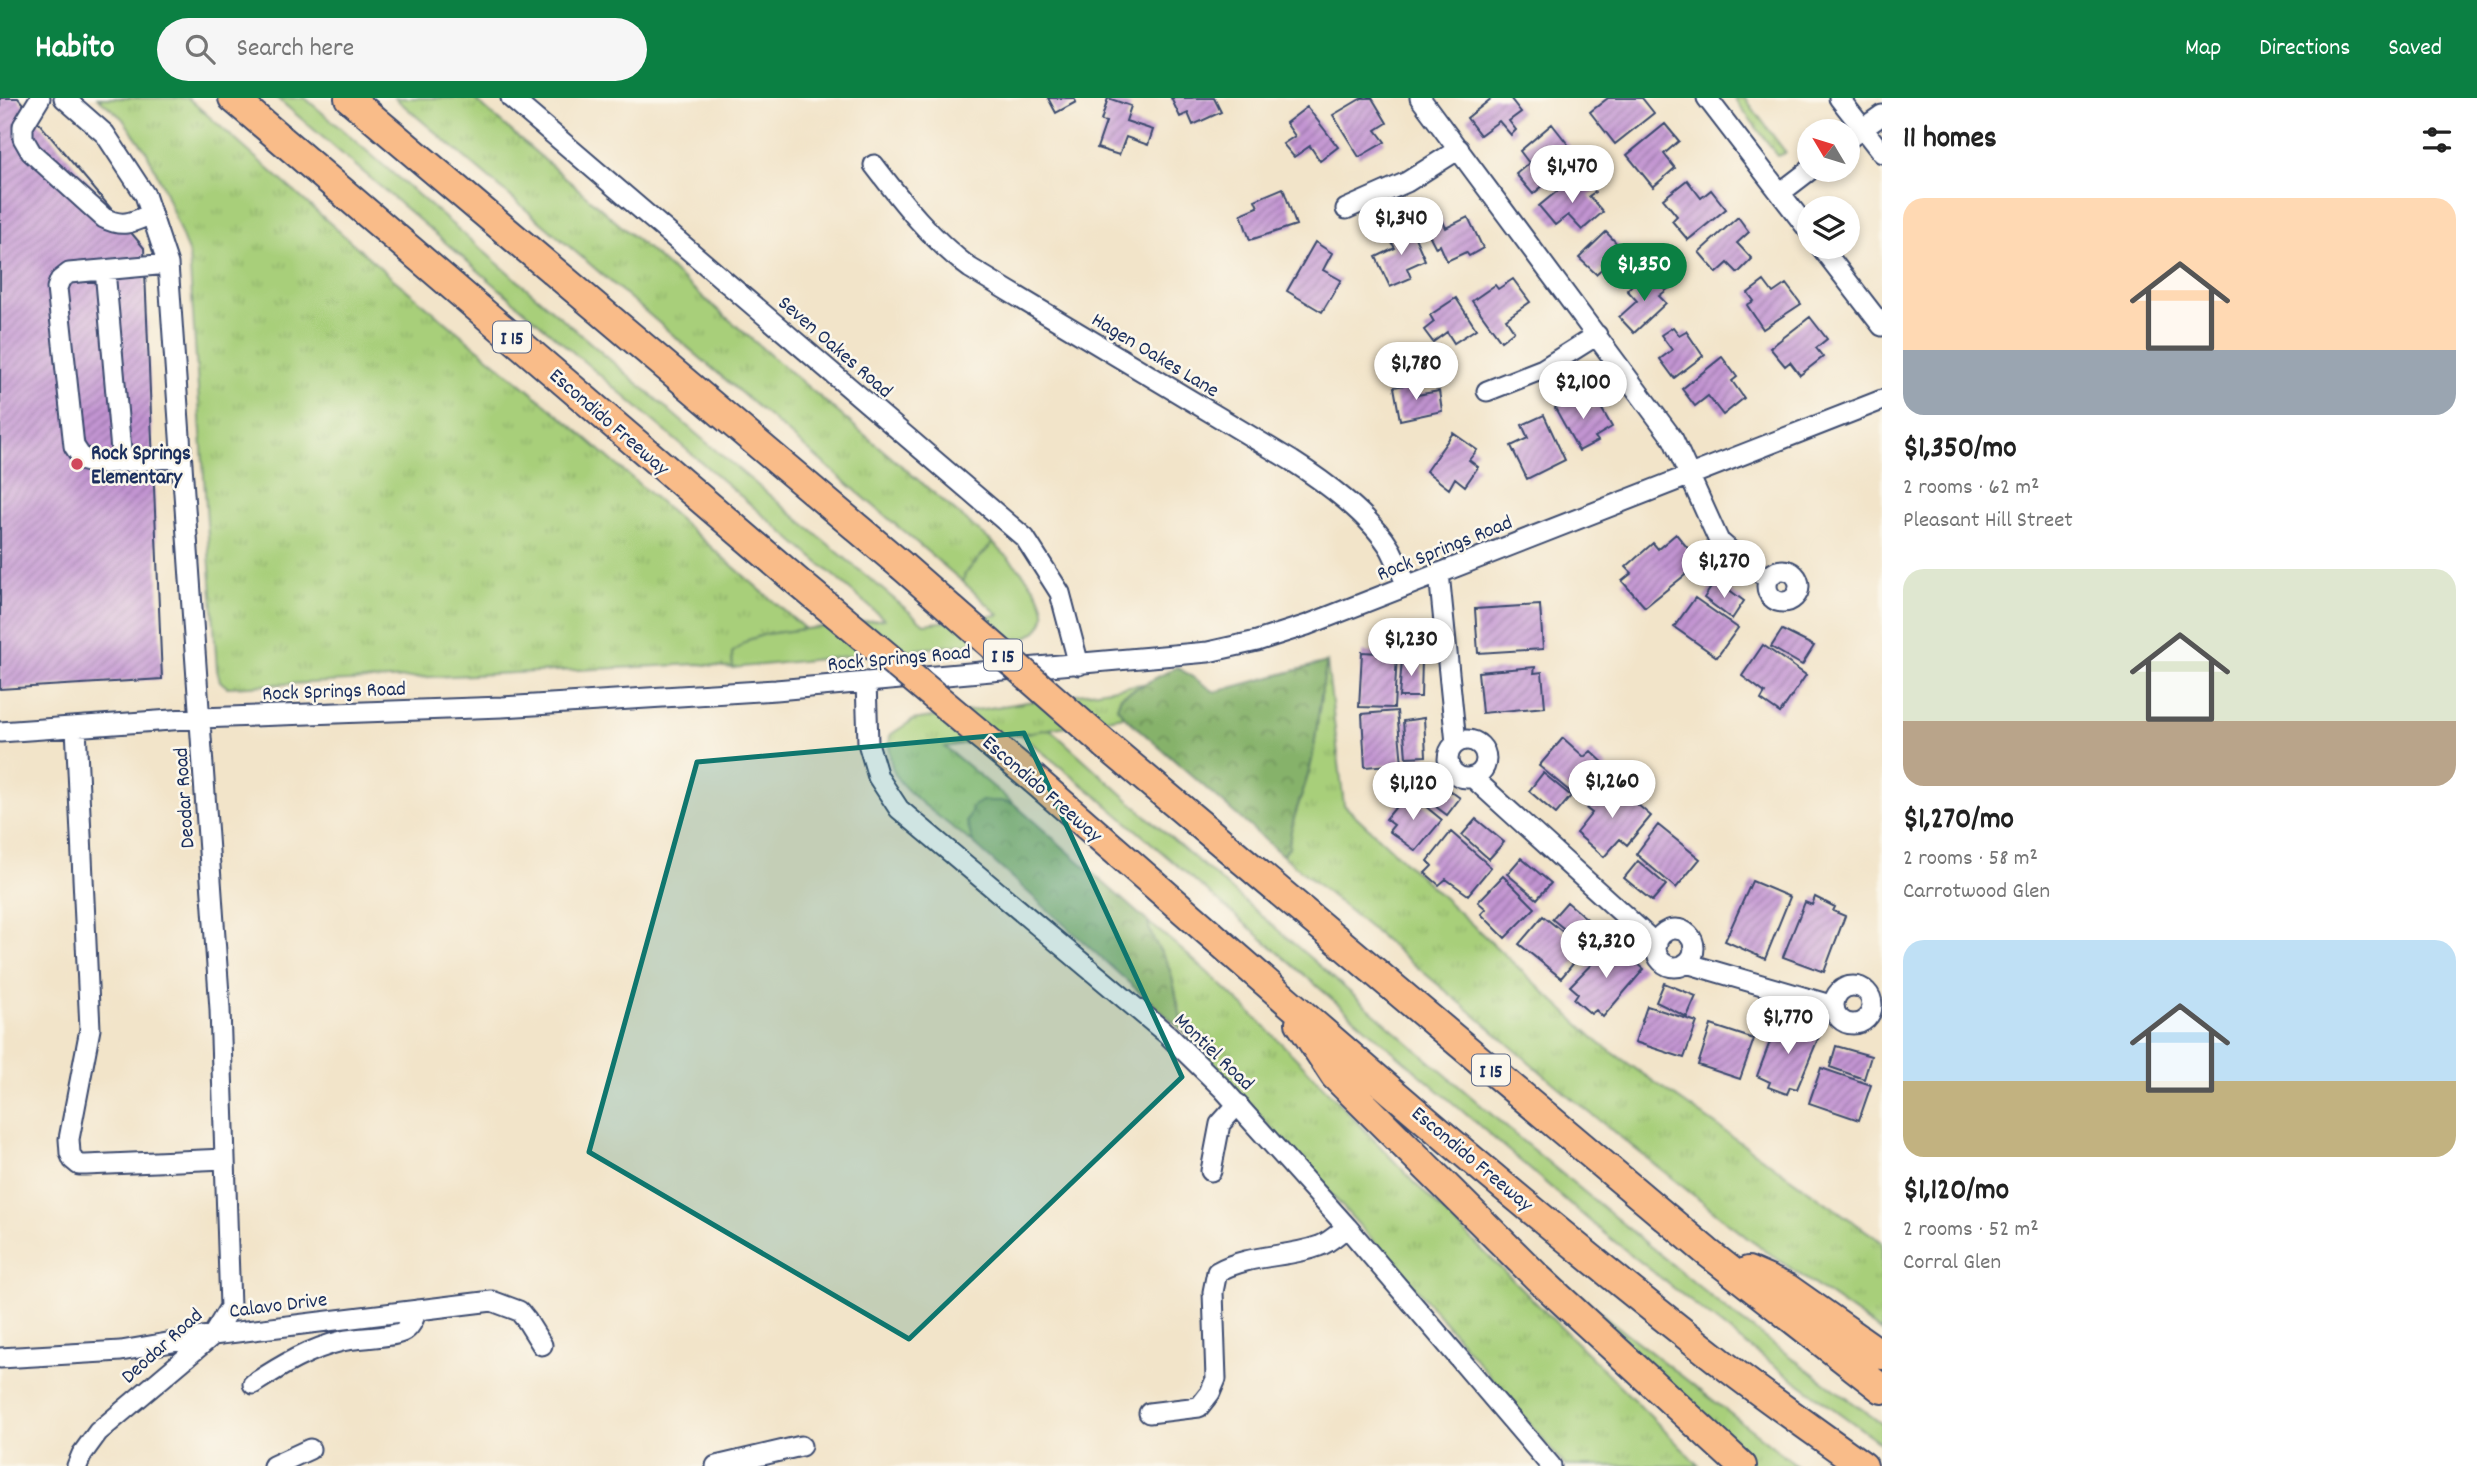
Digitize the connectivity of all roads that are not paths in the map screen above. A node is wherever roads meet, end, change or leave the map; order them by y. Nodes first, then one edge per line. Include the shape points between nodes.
1 (40, 98) edge
2 (64, 98) edge
3 (233, 98) edge
4 (349, 98) edge
5 (511, 98) edge
6 (1420, 98) edge
7 (1707, 98) edge
8 (1839, 98) edge
9 (1882, 115) edge
10 (1849, 119) edge
11 (1860, 130) edge
12 (1860, 137) edge
13 (1459, 149) junction
14 (1882, 153) edge
15 (874, 165) dead end
16 (1797, 180) edge
17 (1780, 193) junction
18 (1346, 209) dead end
19 (151, 214) junction
20 (1797, 215) edge
21 (1830, 259) edge
22 (167, 264) junction
23 (105, 270) junction
24 (1882, 326) edge
25 (1597, 335) junction
26 (1487, 391) dead end
27 (1882, 400) edge
28 (181, 457) junction
29 (122, 462) junction
30 (1688, 475) junction
31 (1439, 573) junction
32 (1768, 578) dead end
33 (1407, 586) junction
34 (1079, 665) junction
35 (866, 682) junction
36 (200, 718) junction
37 (76, 727) junction
38 (0, 732) edge
39 (1456, 743) junction
40 (1472, 777) junction
41 (1657, 945) junction
42 (1686, 963) junction
43 (1281, 995) junction
44 (1833, 1006) dead end
45 (1238, 1104) junction
46 (225, 1159) junction
47 (1211, 1171) dead end
48 (1347, 1227) junction
49 (1707, 1252) junction
50 (417, 1310) junction
51 (213, 1335) junction
52 (542, 1345) dead end
53 (1882, 1355) edge
54 (0, 1359) edge
55 (253, 1384) dead end
56 (1882, 1389) edge
57 (1149, 1413) dead end
58 (1700, 1429) junction
59 (801, 1446) dead end
60 (310, 1449) dead end
61 (77, 1466) edge
62 (273, 1466) edge
63 (716, 1466) edge
64 (1551, 1466) edge
65 (1734, 1466) edge
66 (1742, 1466) edge
67 (1863, 1466) edge

1 - 19 street via 23,126 30,152 114,224
2 - 19 street, Deodar Road via 104,134 145,195
3 - 43 highway, Escondido Freeway / I 15, bridge
4 - 49 highway, I 15, bridge
5 - 34 street, Seven Oakes Road via 1025,538 1060,593
6 - 13 street
7 - 17 street
8 - 10 street
9 - 11 street
12 - 14 street
13 - 18 street via 1407,182
13 - 25 street
15 - 33 street, Hagen Oakes Lane via 929,234 970,268 1292,461 1335,492 1390,549
16 - 17 street
17 - 20 street
19 - 22 street, Deodar Road
21 - 24 street
22 - 23 street
22 - 28 street, Deodar Road
23 - 29 street
23 - 29 street via 69,273 57,288 74,446 84,461
25 - 26 street via 1543,369
25 - 30 street via 1673,439
27 - 30 street, Rock Springs Road
28 - 29 street
28 - 36 street, Deodar Road
30 - 31 street, Rock Springs Road
30 - 32 street via 1720,541
31 - 33 street, Rock Springs Road
31 - 39 street
33 - 34 street, Rock Springs Road via 1307,625 1233,647
34 - 35 street, Rock Springs Road
35 - 36 street, Rock Springs Road via 502,707
35 - 45 street, Montiel Road via 868,743 878,777 899,809 1168,1035
36 - 37 street, Rock Springs Road
36 - 46 street, Deodar Road
37 - 38 street, Rock Springs Road
37 - 46 street via 90,1029 73,1110 70,1153 79,1165
39 - 40 street via 1449,764 1455,774
39 - 40 street via 1473,741 1485,753 1481,770
40 - 41 street
41 - 42 street via 1658,957 1668,966
41 - 42 street via 1668,931 1685,933 1694,947
42 - 44 street
43 - 58 highway via 1335,1076 1538,1278
43 - 67 highway, Escondido Freeway / I 15 via 1635,1293
45 - 47 street via 1220,1124
45 - 48 street, Montiel Road
46 - 51 street, Deodar Road via 230,1307
48 - 57 street via 1321,1246 1253,1258 1217,1272 1213,1292 1216,1379 1210,1393 1199,1407
48 - 64 street, Montiel Road
49 - 53 highway via 1787,1288
49 - 56 highway, I 15
50 - 51 street, Calavo Drive
50 - 52 street, Calavo Drive via 492,1301 519,1311
50 - 55 street via 403,1332 317,1348
51 - 54 street, Calavo Drive via 121,1351
51 - 61 street, Deodar Road via 98,1432
58 - 65 highway
58 - 66 highway
59 - 63 street
60 - 62 street

